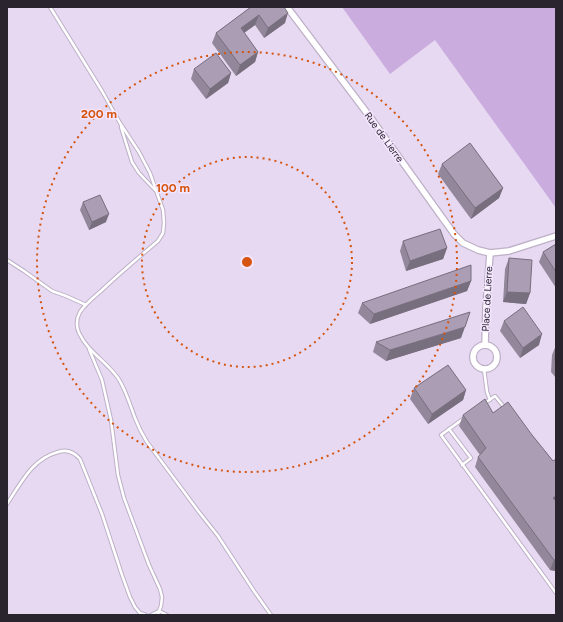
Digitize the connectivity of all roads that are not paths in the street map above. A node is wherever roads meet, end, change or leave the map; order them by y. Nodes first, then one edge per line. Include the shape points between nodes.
1 (50, 7) edge
2 (287, 7) edge
3 (120, 123) junction
4 (157, 192) junction
5 (556, 236) edge
6 (490, 253) junction
7 (7, 260) edge
8 (86, 305) junction
9 (485, 345) junction
10 (89, 349) junction
11 (484, 369) junction
12 (490, 400) junction
13 (482, 405) edge
14 (504, 408) edge
15 (466, 417) edge
16 (449, 429) junction
17 (462, 465) junction
18 (7, 504) edge
19 (556, 593) edge
20 (158, 613) edge
21 (146, 615) edge
22 (152, 615) edge
23 (168, 615) edge
24 (271, 615) edge

1 - 3 lane
2 - 6 street, Rue de Lierre via 454,234 463,243
3 - 4 lane via 139,152
3 - 4 lane via 132,162
4 - 8 lane via 164,223 163,233 158,241
5 - 6 street via 509,251
6 - 9 street, Place de Lierre
7 - 8 lane via 52,291
8 - 10 lane via 80,312 76,325
9 - 11 street, Place de Lierre via 495,350 497,358 494,365
9 - 11 street, Place de Lierre via 477,347 472,358 479,368
10 - 20 lane via 102,380 124,498 160,589 162,597
10 - 24 lane via 119,380 147,442 218,536
11 - 12 lane
12 - 13 lane
12 - 14 lane via 495,396
15 - 16 lane
16 - 17 lane via 471,458
16 - 17 lane via 440,435
17 - 19 lane
18 - 21 lane via 40,460 61,451 75,454 80,459 102,514 130,597 135,607
20 - 22 lane
20 - 23 lane

